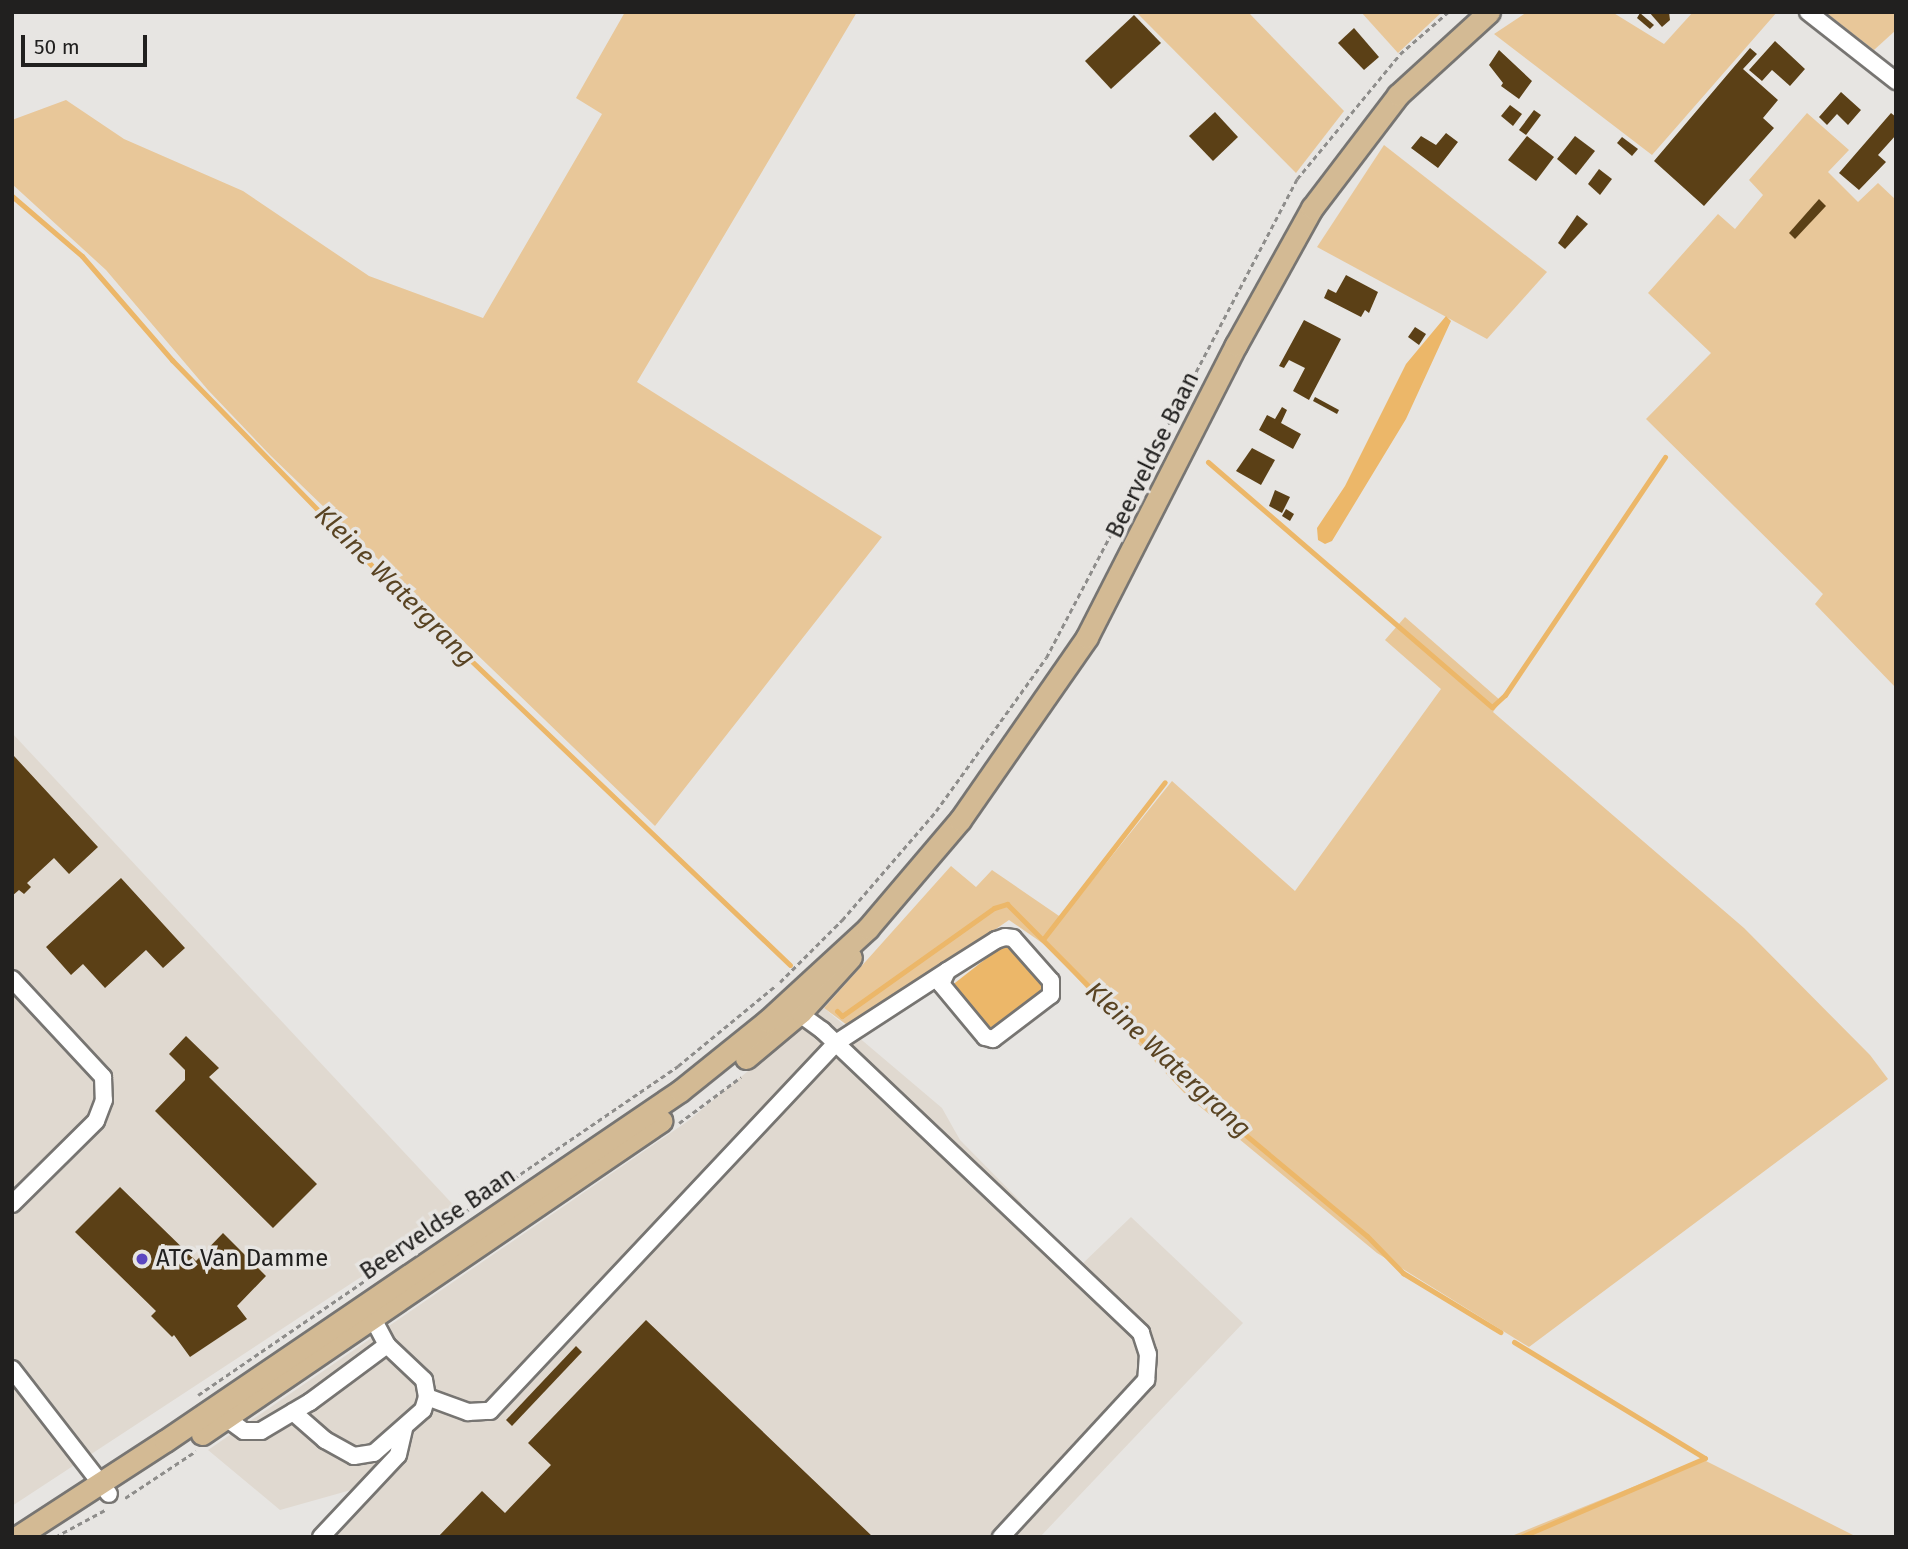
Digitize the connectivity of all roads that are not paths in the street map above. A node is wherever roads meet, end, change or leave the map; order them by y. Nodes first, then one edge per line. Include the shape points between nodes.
1 (1489, 12) edge
2 (1808, 12) edge
3 (1896, 81) edge
4 (947, 971) junction
5 (12, 979) edge
6 (793, 1009) junction
7 (836, 1043) junction
8 (12, 1204) edge
9 (369, 1311) junction
10 (387, 1345) junction
11 (12, 1369) edge
12 (428, 1397) junction
13 (293, 1412) junction
14 (226, 1418) junction
15 (404, 1429) junction
16 (104, 1489) junction
17 (17, 1537) edge
18 (43, 1537) edge
19 (321, 1537) edge
20 (1000, 1537) edge

1 - 6 main road, Beerveldse Baan via 1398,95 1333,178 1263,294 1087,638 960,820
2 - 3 street
4 - 4 street via 996,940 1013,938 1051,981 1051,995 993,1039 985,1037 942,984
4 - 7 street
5 - 8 street via 103,1077 104,1100 96,1121
6 - 7 street
6 - 9 main road, Beerveldse Baan
7 - 12 street via 489,1411 468,1412
7 - 20 street via 1141,1332 1148,1354 1146,1380
9 - 10 street
9 - 14 main road, Beerveldse Baan
9 - 16 main road, Beerveldse Baan
10 - 12 street via 424,1380
10 - 13 street
11 - 16 street
12 - 15 street
13 - 14 street via 261,1432 244,1431
13 - 15 street via 325,1440 354,1457 374,1453
14 - 16 main road, Beerveldse Baan
15 - 19 street via 398,1455
16 - 17 main road, Beerveldse Baan
16 - 18 main road, Beerveldse Baan

